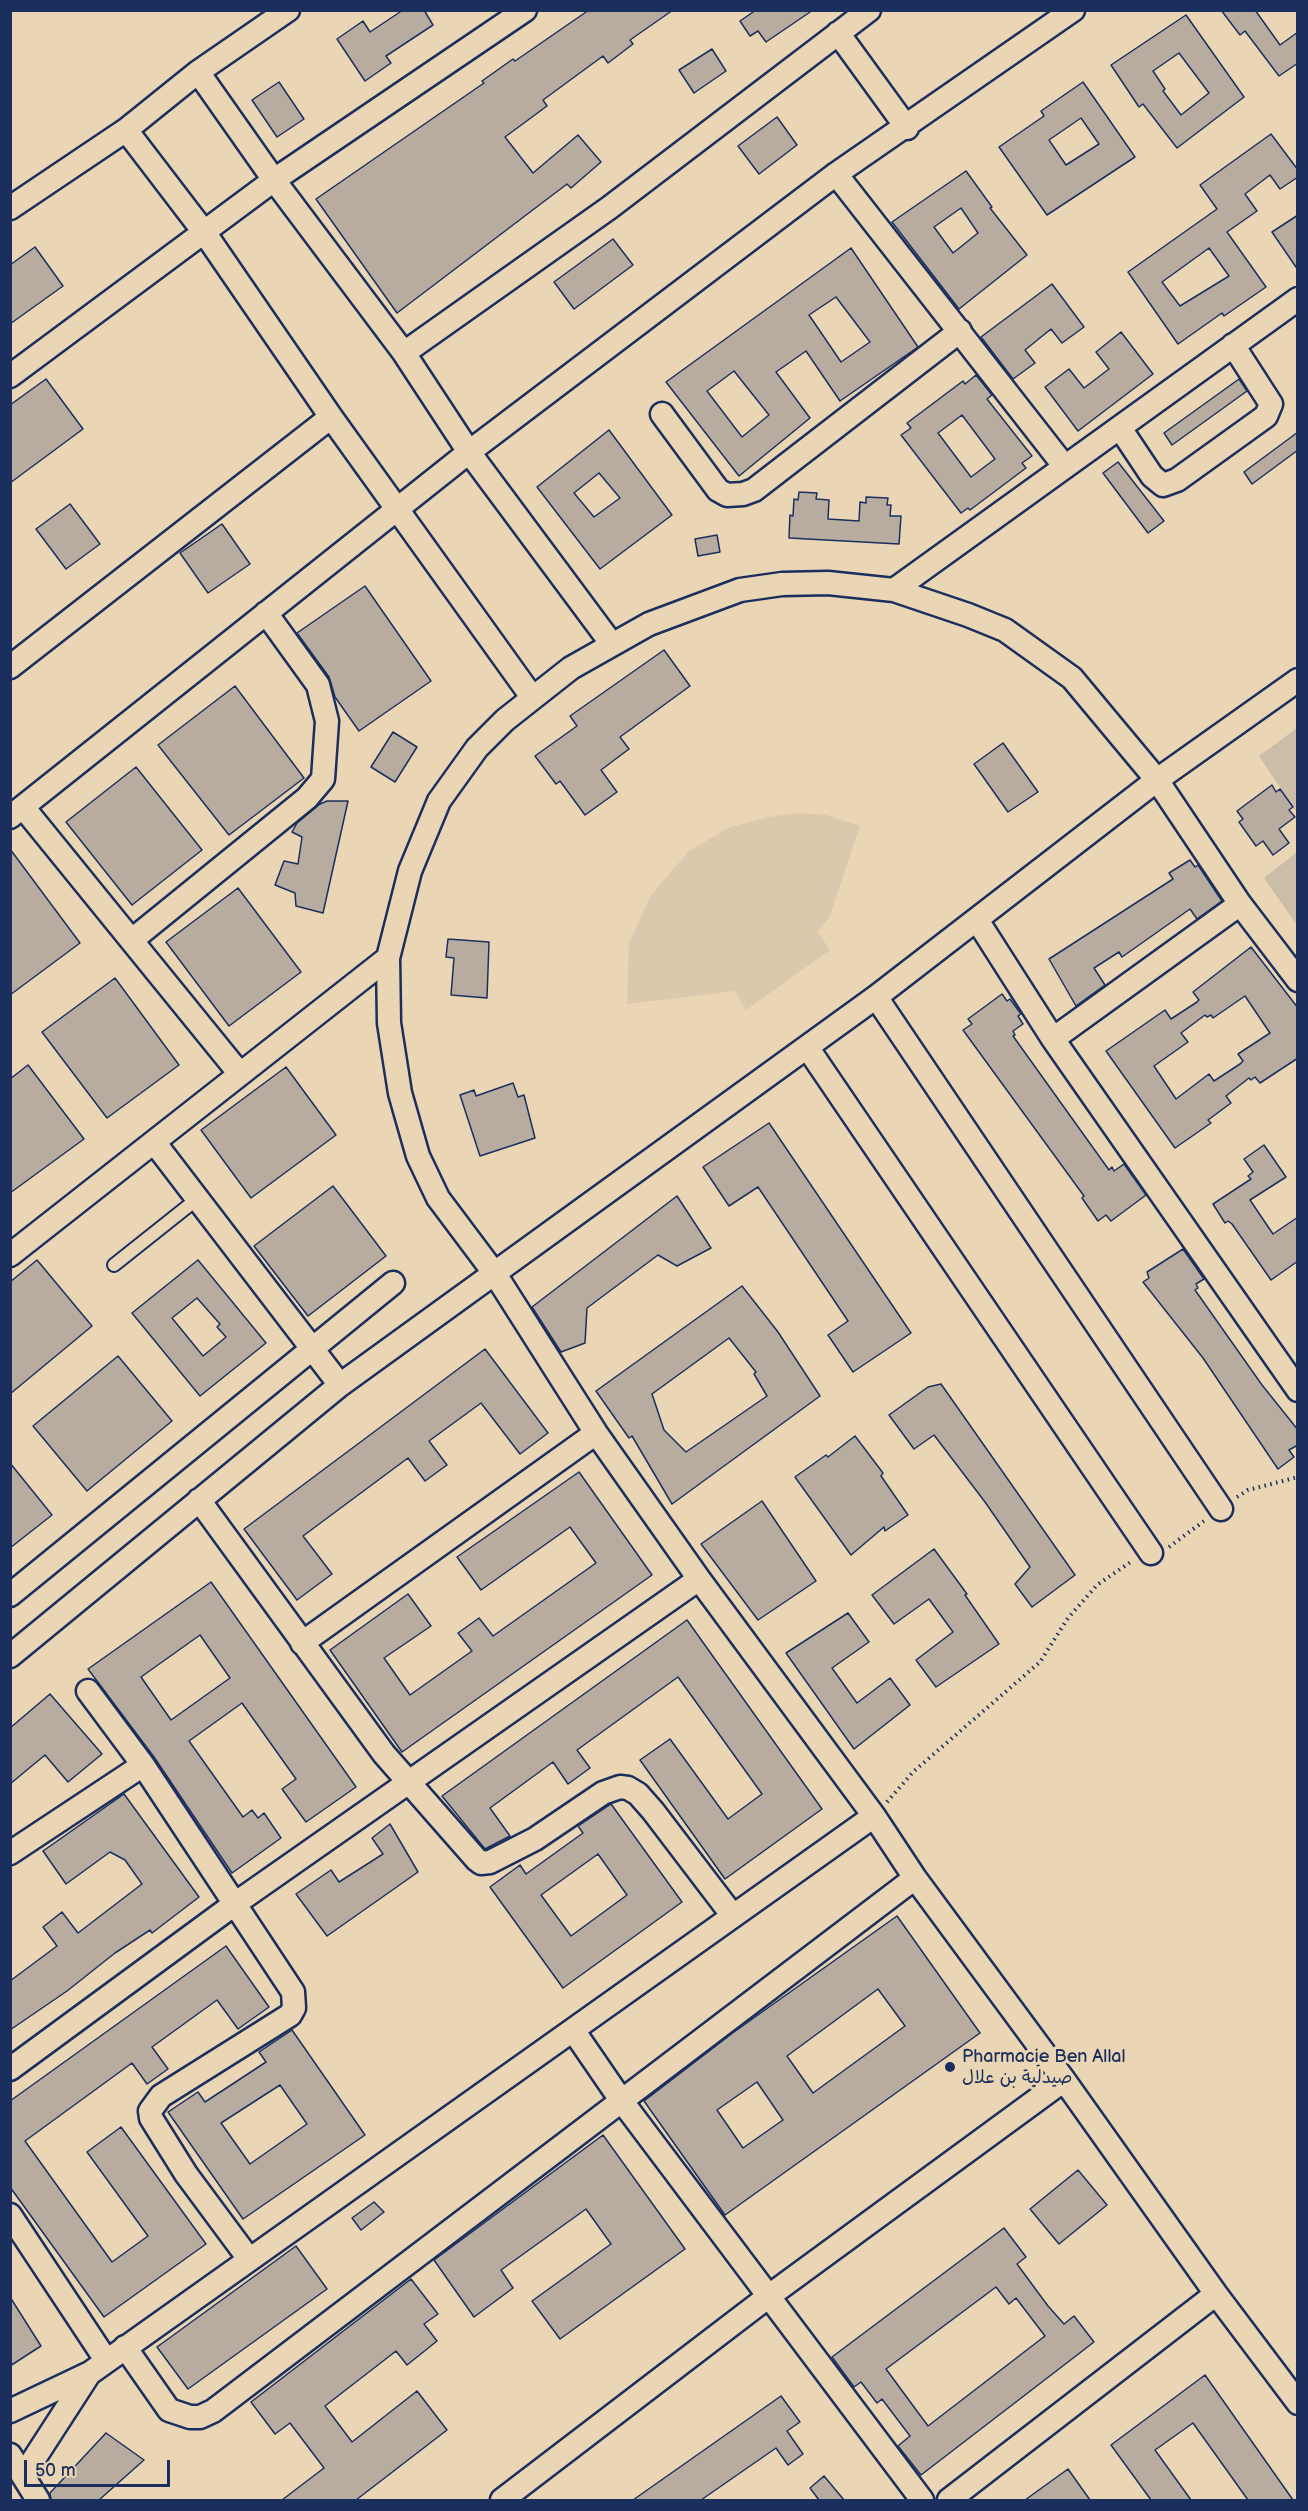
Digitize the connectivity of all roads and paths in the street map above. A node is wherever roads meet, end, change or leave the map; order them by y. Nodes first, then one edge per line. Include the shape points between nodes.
1 (288, 10) edge
2 (525, 10) edge
3 (869, 10) edge
4 (1073, 10) edge
5 (838, 33) junction
6 (198, 72) junction
7 (907, 128) junction
8 (126, 129) junction
9 (836, 174) junction
10 (274, 180) junction
11 (10, 208) edge
12 (204, 232) junction
13 (1298, 299) edge
14 (960, 331) junction
15 (1233, 345) junction
16 (404, 353) junction
17 (10, 376) edge
18 (662, 414) dead end
19 (331, 417) junction
20 (1120, 428) junction
21 (469, 453) junction
22 (1065, 467) junction
23 (398, 508) junction
24 (894, 590) junction
25 (266, 613) junction
26 (611, 643) junction
27 (10, 667) edge
28 (1298, 680) edge
29 (532, 697) junction
30 (1158, 780) junction
31 (17, 812) edge
32 (1240, 904) junction
33 (977, 920) junction
34 (132, 940) junction
35 (388, 958) junction
36 (1298, 980) edge
37 (876, 997) junction
38 (1053, 1039) junction
39 (807, 1047) junction
40 (240, 1074) junction
41 (154, 1142) junction
42 (197, 1199) junction
43 (10, 1255) edge
44 (114, 1265) dead end
45 (495, 1274) junction
46 (393, 1282) dead end
47 (313, 1349) junction
48 (340, 1386) junction
49 (1298, 1390) edge
50 (596, 1433) junction
51 (1298, 1477) edge
52 (200, 1500) junction
53 (1221, 1509) junction
54 (1151, 1552) junction
55 (699, 1579) junction
56 (10, 1595) edge
57 (303, 1643) junction
58 (10, 1656) edge
59 (88, 1690) dead end
60 (143, 1765) junction
61 (410, 1782) junction
62 (874, 1816) junction
63 (10, 1853) edge
64 (915, 1878) junction
65 (236, 1904) junction
66 (734, 1916) junction
67 (573, 2030) junction
68 (10, 2069) edge
69 (1064, 2080) junction
70 (621, 2100) junction
71 (10, 2215) edge
72 (249, 2259) junction
73 (1215, 2294) junction
74 (769, 2296) junction
75 (107, 2360) junction
76 (1298, 2403) edge
77 (10, 2411) edge
78 (10, 2455) edge
79 (23, 2476) junction
80 (38, 2500) edge
81 (502, 2500) edge
82 (922, 2500) edge
83 (949, 2500) edge

1 - 6 street
2 - 10 street
3 - 5 street
4 - 7 street
5 - 7 street
5 - 16 street via 609,208
6 - 8 street
6 - 10 street
7 - 9 street
8 - 11 street
8 - 12 street
9 - 14 street
9 - 21 street
10 - 12 street
10 - 16 street
12 - 17 street
12 - 19 street
13 - 15 street
14 - 18 street via 754,490 743,494 727,495 718,490
14 - 22 street
15 - 20 street
15 - 20 street via 1271,404 1266,416 1177,480 1164,485 1152,476
16 - 21 street
19 - 23 street
19 - 27 street
20 - 22 street
21 - 23 street
21 - 26 street
22 - 24 street
23 - 25 street
23 - 29 street
24 - 26 street via 828,583 740,590 649,624
24 - 30 street via 987,622 1036,651 1072,678
25 - 31 street
25 - 34 street via 318,685 327,721 323,779 308,798
26 - 29 street
28 - 30 street
29 - 35 street via 477,748 439,801 410,871
30 - 32 street
30 - 33 street
31 - 34 street
32 - 36 street
32 - 38 street
33 - 37 street
33 - 38 street
34 - 40 street
35 - 40 street
35 - 45 street via 389,1023 400,1093 418,1156 438,1198
37 - 39 street
37 - 53 street
38 - 49 street
39 - 45 street
39 - 54 street
40 - 41 street
41 - 42 street
41 - 43 street
42 - 44 lane
42 - 47 street
45 - 48 street
45 - 50 street
46 - 47 street
47 - 48 street
47 - 56 street
48 - 52 street
50 - 55 street
50 - 57 street
51 - 53 path via 1248,1490
52 - 57 street
52 - 58 street
53 - 54 path via 1168,1548
54 - 62 path via 1138,1556 1097,1585 1068,1618 1040,1662 913,1772
55 - 61 street
55 - 62 street
57 - 61 street via 384,1754
59 - 60 street
60 - 63 street
60 - 65 street
61 - 65 street
61 - 66 street via 481,1863 535,1839 603,1793 628,1788 645,1802
62 - 64 street
62 - 66 street
64 - 69 street
64 - 70 street
65 - 68 street
65 - 72 street via 290,1984 294,2008 290,2015 161,2096 150,2114 186,2174
66 - 67 street
67 - 70 street
67 - 72 street
69 - 73 street
69 - 74 street
70 - 74 street
70 - 75 street via 213,2411 190,2417 169,2410
71 - 75 street
72 - 75 street
73 - 76 street
73 - 83 street
74 - 81 street
74 - 82 street
75 - 77 street
75 - 79 street
78 - 79 street
79 - 80 street

